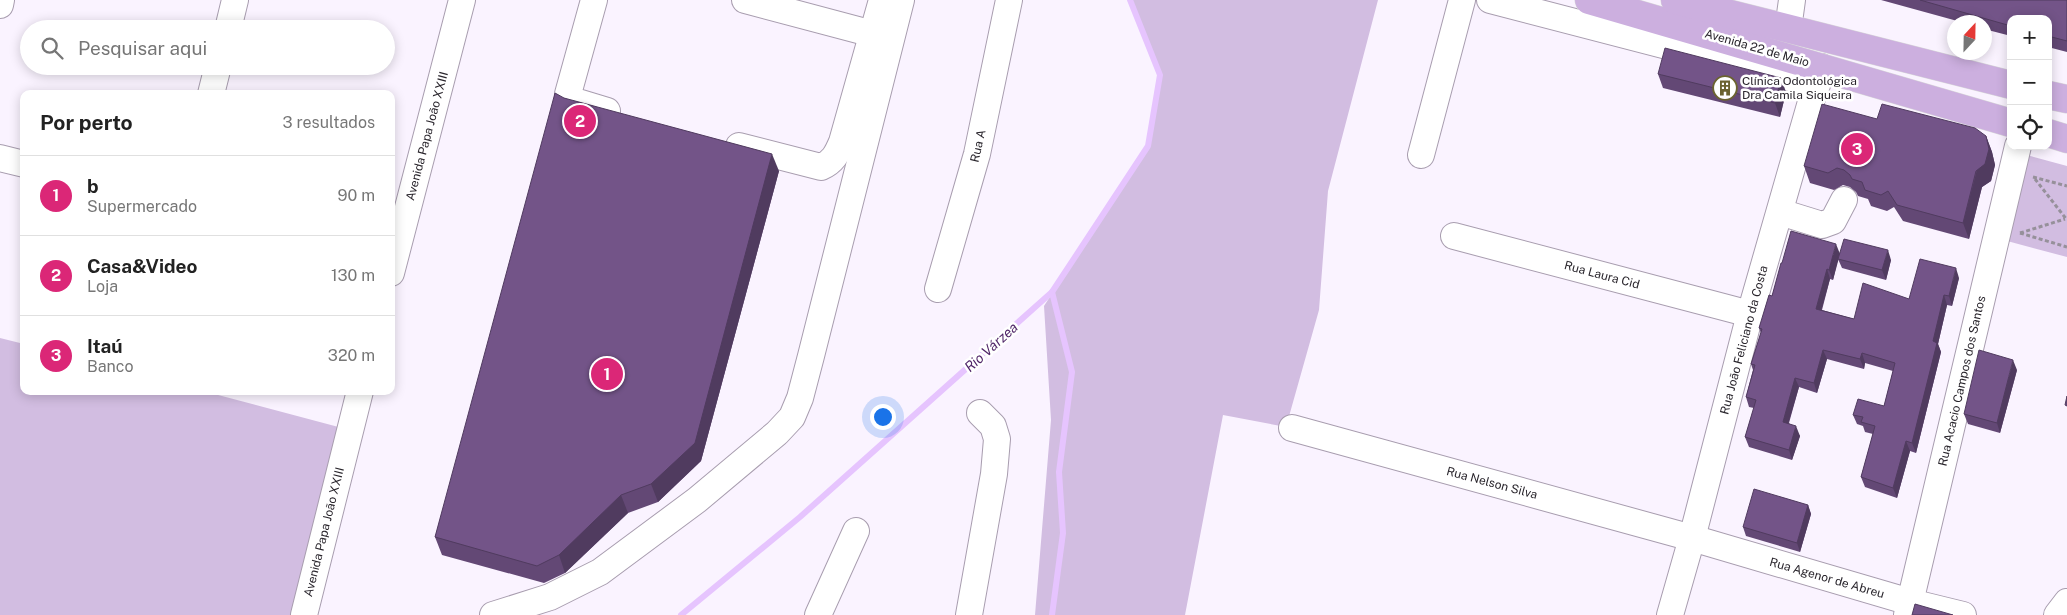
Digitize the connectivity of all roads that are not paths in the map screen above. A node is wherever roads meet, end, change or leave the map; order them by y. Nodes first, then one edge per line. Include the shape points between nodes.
1 (1, 0) edge
2 (235, 0) edge
3 (462, 0) edge
4 (594, 0) edge
5 (745, 0) edge
6 (882, 0) edge
7 (901, 0) edge
8 (1010, 0) edge
9 (1462, 0) edge
10 (1490, 0) edge
11 (1589, 0) edge
12 (1675, 0) edge
13 (1792, 0) edge
14 (0, 5) edge
15 (230, 20) edge
16 (1788, 29) junction
17 (873, 34) junction
18 (216, 75) edge
19 (1819, 76) junction
20 (2007, 84) edge
21 (212, 90) edge
22 (2052, 96) edge
23 (2067, 100) edge
24 (632, 118) edge
25 (2007, 121) edge
26 (2052, 134) edge
27 (2067, 139) edge
28 (714, 140) edge
29 (2017, 150) edge
30 (1421, 155) dead end
31 (0, 158) edge
32 (20, 163) edge
33 (1844, 200) dead end
34 (1780, 212) junction
35 (1454, 236) dead end
36 (395, 254) edge
37 (938, 289) dead end
38 (1750, 314) junction
39 (359, 395) edge
40 (980, 413) dead end
41 (1292, 428) dead end
42 (856, 531) dead end
43 (1692, 538) junction
44 (2067, 602) edge
45 (1909, 608) edge
46 (304, 615) edge
47 (493, 615) edge
48 (818, 615) edge
49 (969, 615) edge
50 (1670, 615) edge
51 (1963, 615) edge
52 (2057, 615) edge

1 - 14 street
2 - 15 street
3 - 36 street, Avenida Papa João XXIII
4 - 24 street via 568,94 574,101
5 - 17 street
6 - 17 street
7 - 47 street via 811,356 792,417 697,500 600,572 550,597
8 - 37 street, Rua A via 977,154
9 - 30 street
10 - 19 street, Avenida 22 de Maio
11 - 19 main road, Avenida 22 de Maio
12 - 16 main road, Avenida 22 de Maio
13 - 16 street
16 - 20 main road, Avenida 22 de Maio
17 - 28 street via 842,142 829,164 821,167
18 - 21 street
19 - 25 main road, Avenida 22 de Maio
19 - 34 street, Rua João Feliciano da Costa
22 - 23 main road
26 - 27 main road
29 - 45 street, Rua Acacio Campos dos Santos via 2008,236
31 - 32 street
33 - 34 street via 1832,221 1822,225
34 - 38 street, Rua João Feliciano da Costa
35 - 38 street, Rua Laura Cid
38 - 43 street, Rua João Feliciano da Costa
39 - 46 street, Avenida Papa João XXIII
40 - 49 street via 993,426 997,439 994,474
41 - 43 street, Rua Nelson Silva
42 - 48 street
43 - 45 street, Rua Agenor de Abreu
43 - 50 street, Rua João Feliciano da Costa
44 - 52 street
45 - 51 street, Rua Agenor de Abreu

